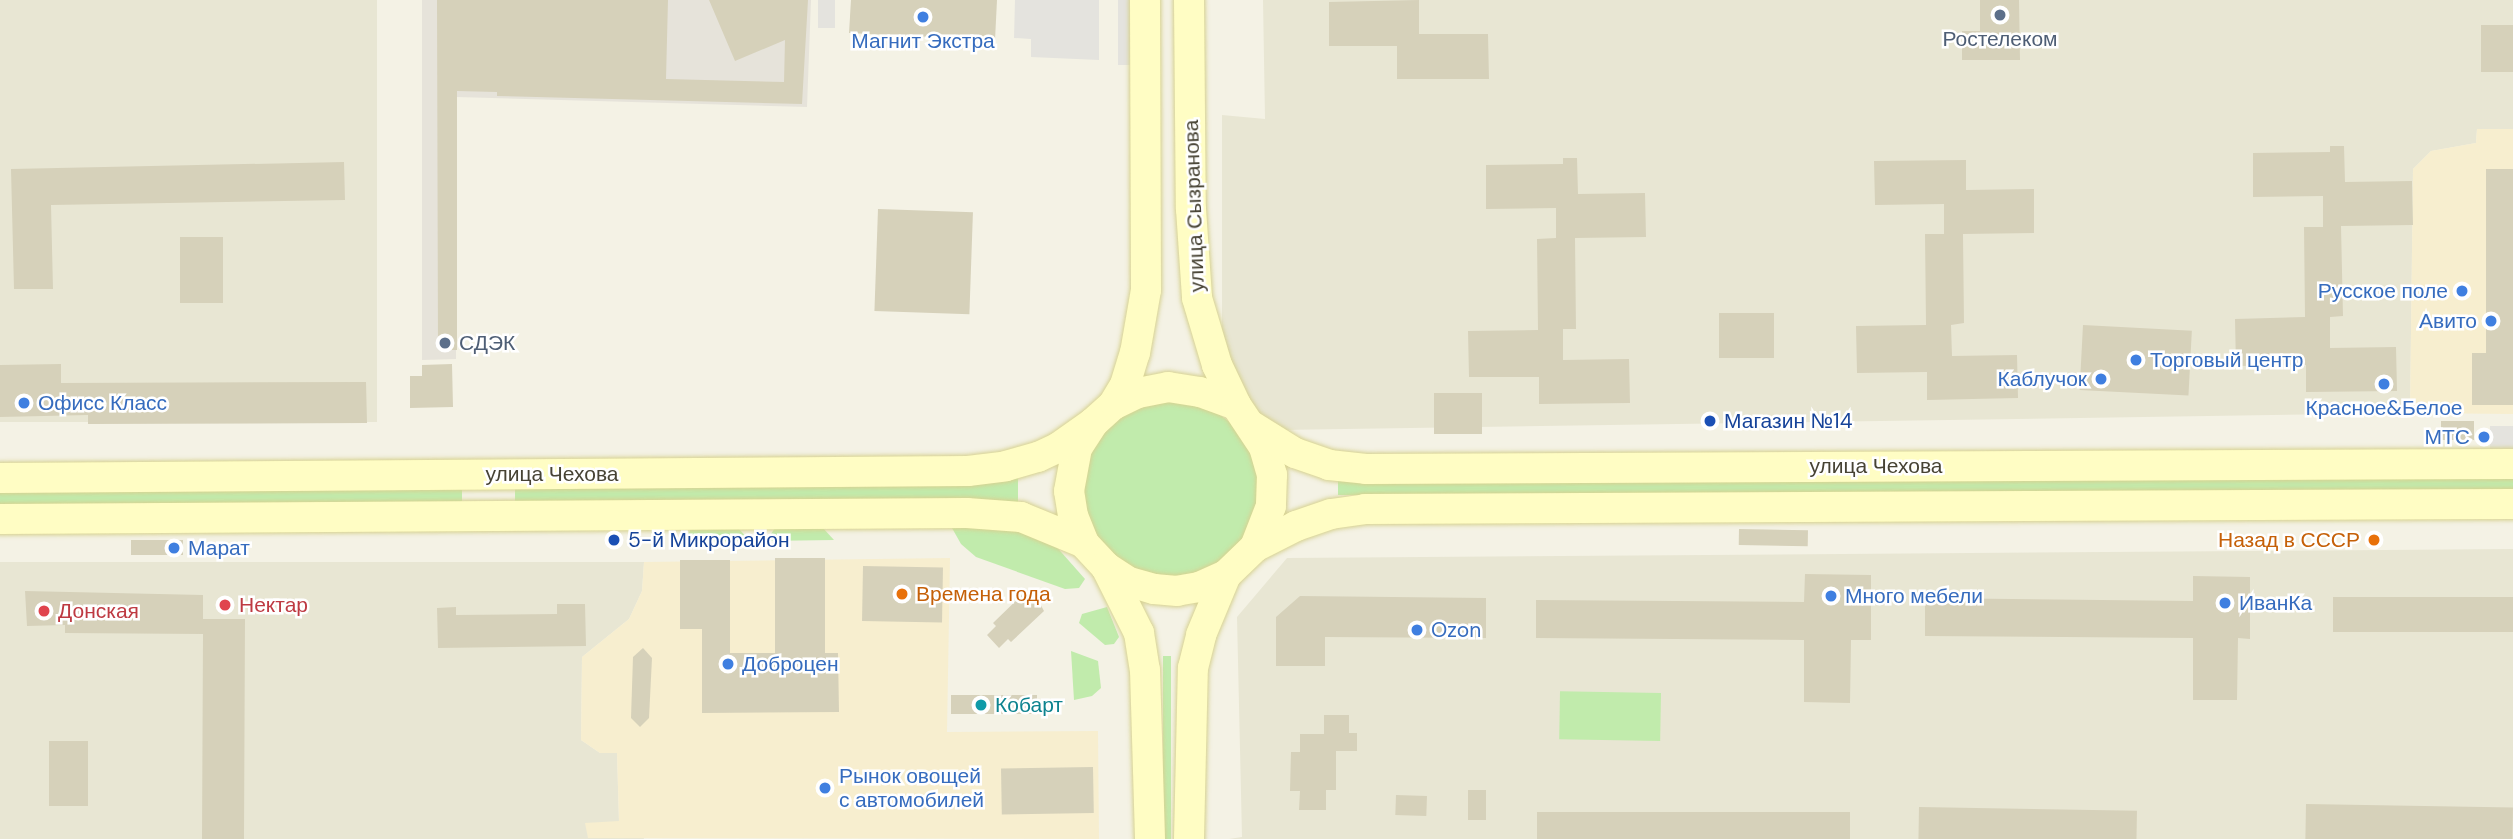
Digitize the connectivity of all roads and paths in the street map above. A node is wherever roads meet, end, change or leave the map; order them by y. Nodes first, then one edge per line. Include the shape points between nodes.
1 (1145, 0) edge
2 (1189, 0) edge
3 (1103, 414) junction
4 (1243, 415) junction
5 (2513, 464) edge
6 (486, 474) junction
7 (0, 478) edge
8 (2513, 504) edge
9 (485, 516) junction
10 (0, 519) edge
11 (1084, 543) junction
12 (1255, 547) junction
13 (1106, 567) junction
14 (1226, 575) junction
15 (1150, 839) edge
16 (1189, 839) edge

1 - 3 main road via 1145,304 1125,385
2 - 4 main road, улица Сызранова via 1191,209 1197,298 1217,365
3 - 4 main road via 1138,393 1168,387 1200,392
3 - 6 main road, улица Чехова via 1038,457 968,471
3 - 11 main road via 1077,448 1069,491
4 - 5 main road, улица Чехова via 1295,453 1366,469
4 - 12 main road via 1264,447 1272,475 1271,506
6 - 7 main road, улица Чехова
6 - 9 main road
8 - 12 main road, улица Чехова via 1365,509 1331,514
9 - 10 main road, улица Чехова
9 - 11 main road, улица Чехова via 967,513 1021,517
11 - 13 main road
12 - 14 main road
13 - 14 main road via 1129,582 1177,591
13 - 15 main road via 1139,633 1148,718
14 - 16 main road via 1193,668

